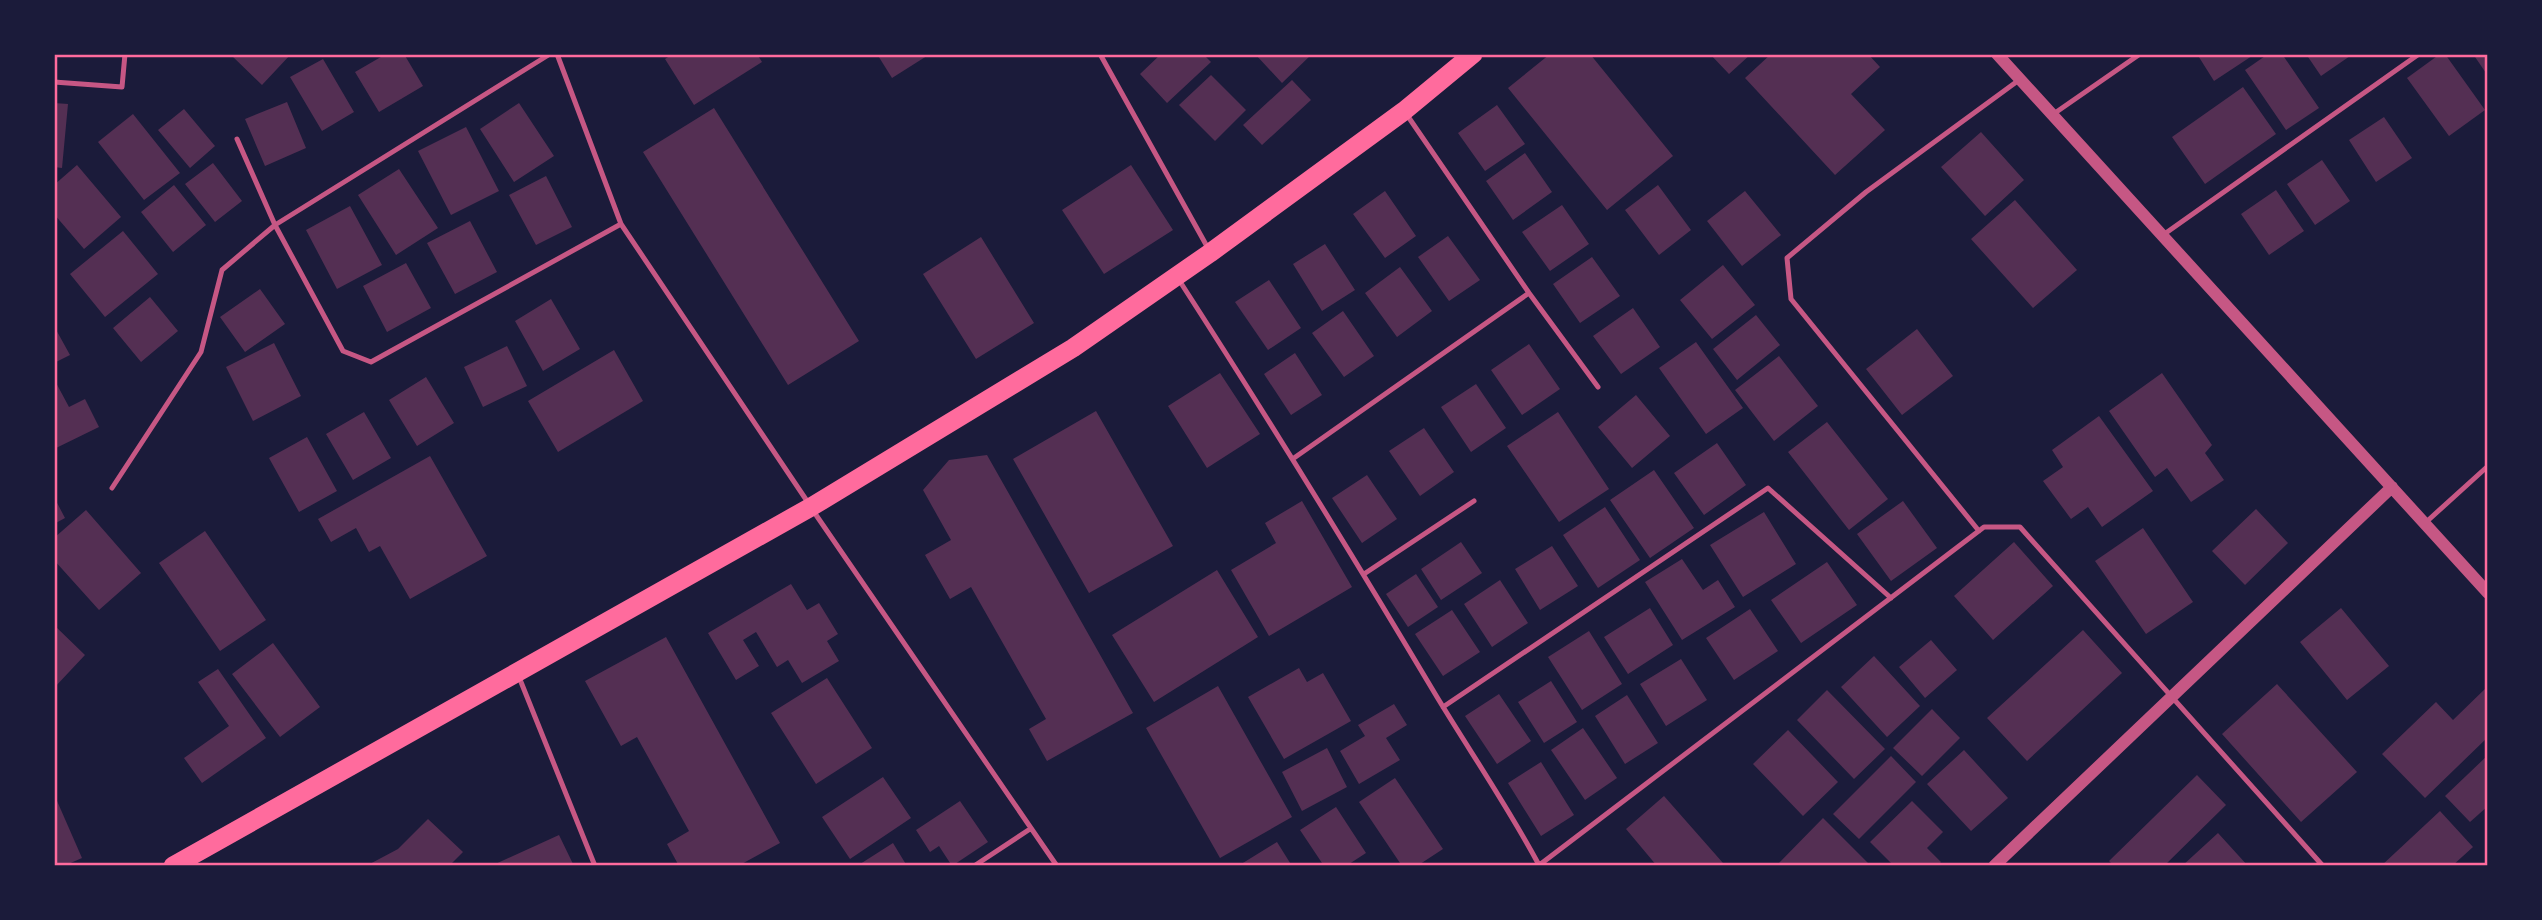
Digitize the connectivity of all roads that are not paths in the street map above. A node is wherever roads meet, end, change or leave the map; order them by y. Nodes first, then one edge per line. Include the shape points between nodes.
1 (125, 54) edge
2 (550, 54) edge
3 (557, 54) edge
4 (1100, 54) edge
5 (1473, 54) edge
6 (1997, 54) edge
7 (2140, 54) edge
8 (2419, 54) edge
9 (2019, 80) junction
10 (54, 82) edge
11 (1404, 111) junction
12 (2052, 115) junction
13 (237, 139) dead end
14 (621, 224) junction
15 (275, 225) junction
16 (2163, 234) junction
17 (1210, 253) junction
18 (1177, 277) junction
19 (1529, 293) junction
20 (1598, 387) dead end
21 (1294, 458) junction
22 (2488, 466) edge
23 (2392, 487) junction
24 (112, 488) dead end
25 (1474, 501) dead end
26 (811, 507) junction
27 (2424, 524) junction
28 (1979, 531) junction
29 (1364, 574) junction
30 (2488, 593) edge
31 (1891, 598) junction
32 (517, 671) junction
33 (2171, 695) junction
34 (1443, 707) junction
35 (1030, 830) junction
36 (1538, 865) edge
37 (173, 866) edge
38 (595, 866) edge
39 (974, 866) edge
40 (1057, 866) edge
41 (1994, 866) edge
42 (2323, 866) edge

1 - 10 lane via 122,87
2 - 15 lane
3 - 14 lane
4 - 17 lane
5 - 11 highway
6 - 9 street
7 - 12 lane
8 - 16 lane
9 - 12 street
9 - 28 lane via 1866,192 1787,258 1791,299
11 - 17 highway
11 - 19 lane
12 - 16 street
13 - 15 lane
14 - 15 lane via 371,362 343,351
14 - 26 lane
15 - 24 lane via 222,270 201,352
16 - 23 street
17 - 18 highway
18 - 21 lane
18 - 26 highway via 1073,348
19 - 20 lane
19 - 21 lane
21 - 29 lane
22 - 27 lane
23 - 27 street
23 - 33 street
25 - 29 lane
26 - 32 highway
26 - 35 lane
27 - 30 street
28 - 31 lane
28 - 33 lane via 2020,527
29 - 34 lane
31 - 34 lane via 1768,488
31 - 36 lane
32 - 37 highway
32 - 38 lane
33 - 41 street
33 - 42 lane
34 - 36 lane via 1507,806
35 - 39 lane
35 - 40 lane

